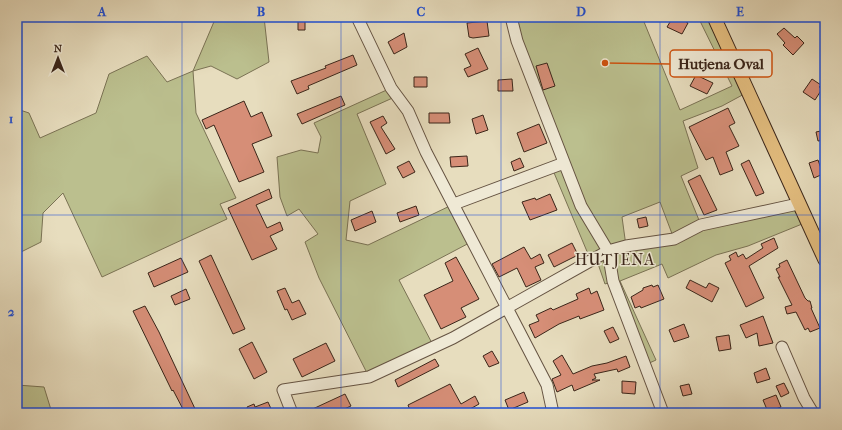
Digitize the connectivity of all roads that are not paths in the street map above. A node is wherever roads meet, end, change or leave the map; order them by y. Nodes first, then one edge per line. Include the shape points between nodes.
1 (357, 17) edge
2 (511, 17) edge
3 (714, 17) edge
4 (564, 163) junction
5 (454, 204) junction
6 (798, 204) junction
7 (608, 251) junction
8 (825, 260) edge
9 (506, 307) junction
10 (782, 347) dead end
11 (292, 413) edge
12 (553, 413) edge
13 (663, 413) edge
14 (813, 413) edge

1 - 5 street via 391,88 408,111 426,152
2 - 4 street via 517,41
3 - 6 main road
4 - 5 street
4 - 7 street via 581,206
5 - 9 street
6 - 7 street via 701,225 674,239
6 - 8 main road
7 - 9 street
7 - 13 street via 613,281
9 - 11 street via 452,338 369,377 283,390
9 - 12 street via 547,385
10 - 14 street

